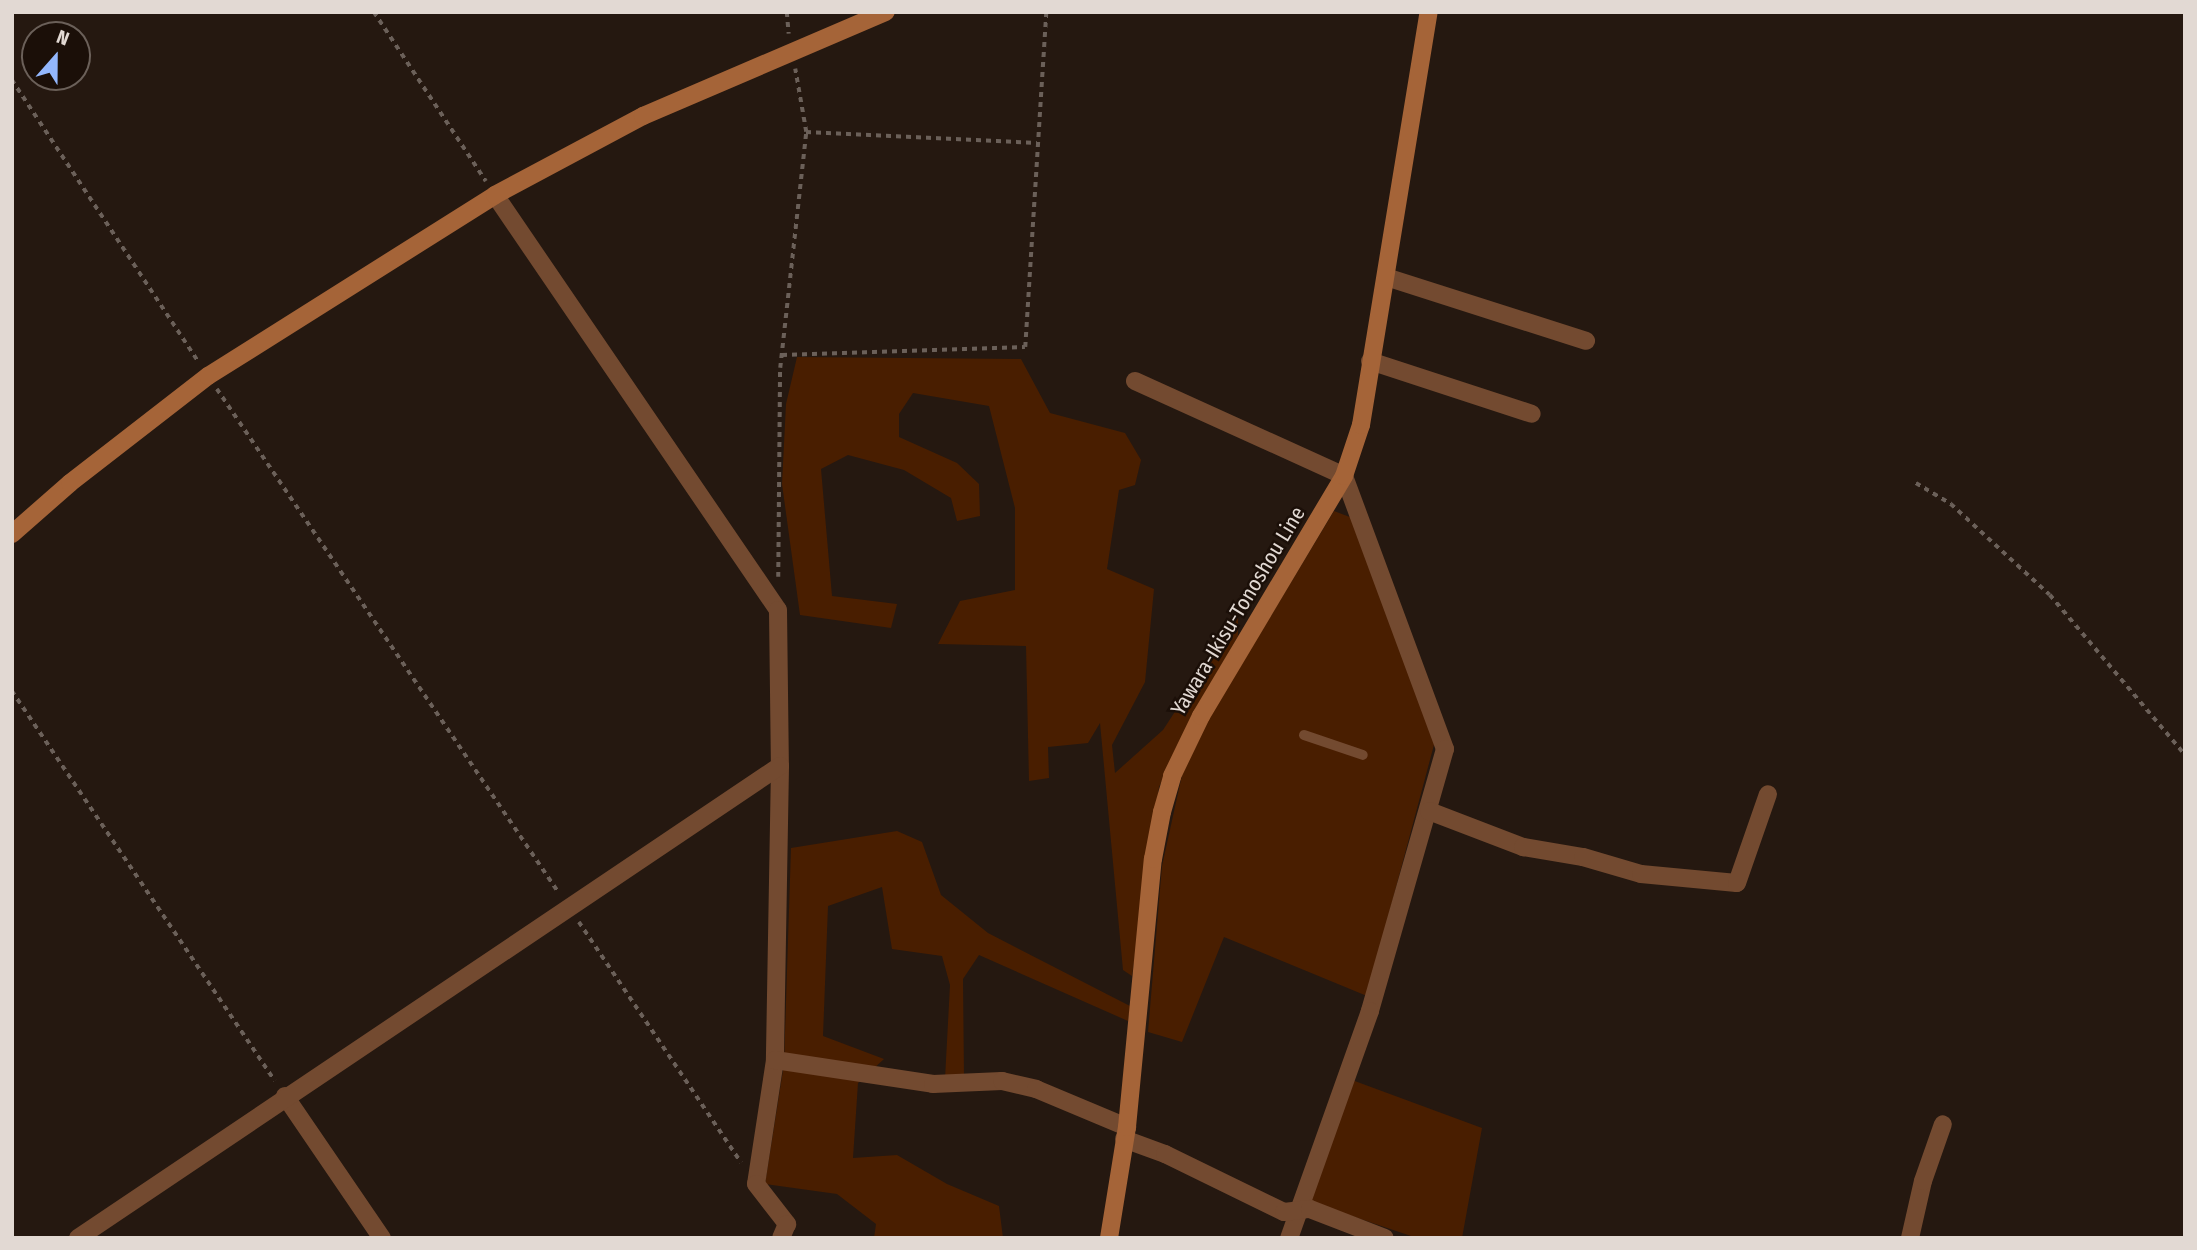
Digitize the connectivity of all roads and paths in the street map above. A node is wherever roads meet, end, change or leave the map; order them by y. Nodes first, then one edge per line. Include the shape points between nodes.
1 (374, 12) edge
2 (886, 12) edge
3 (1046, 12) edge
4 (1429, 12) edge
5 (790, 53) junction
6 (12, 80) edge
7 (806, 132) junction
8 (1037, 143) junction
9 (495, 195) junction
10 (1386, 277) junction
11 (1586, 341) dead end
12 (782, 355) junction
13 (1370, 361) junction
14 (208, 376) junction
15 (1135, 381) dead end
16 (1532, 414) dead end
17 (1344, 476) junction
18 (1916, 483) dead end
19 (12, 534) edge
20 (778, 610) junction
21 (12, 691) edge
22 (1304, 735) dead end
23 (1363, 755) dead end
24 (2185, 755) edge
25 (780, 766) junction
26 (1768, 794) dead end
27 (1429, 811) junction
28 (569, 908) junction
29 (775, 1060) junction
30 (285, 1096) junction
31 (1943, 1124) dead end
32 (1125, 1133) junction
33 (756, 1184) junction
34 (1296, 1209) junction
35 (78, 1238) edge
36 (382, 1238) edge
37 (780, 1238) edge
38 (1109, 1238) edge
39 (1289, 1238) edge
40 (1385, 1238) edge
41 (1910, 1238) edge

1 - 9 path
2 - 5 main road
3 - 8 path
4 - 10 main road, Yawara-Ikisu-Tonoshou Line
5 - 7 path via 802,87
5 - 9 main road via 643,116
6 - 14 path
7 - 8 path
7 - 12 path
8 - 12 path via 1025,347
9 - 14 main road
9 - 20 street
10 - 11 street
10 - 13 main road, Yawara-Ikisu-Tonoshou Line
12 - 20 path
13 - 16 street
13 - 17 main road, Yawara-Ikisu-Tonoshou Line via 1361,425
14 - 19 main road
14 - 28 path
15 - 17 street
17 - 27 street via 1445,749
17 - 32 main road, Yawara-Ikisu-Tonoshou Line via 1201,716 1172,776 1153,859
18 - 24 path via 1951,504 2050,595
20 - 25 street
21 - 30 path
22 - 23 lane
25 - 28 street
25 - 29 street
26 - 27 street via 1737,883 1642,873 1523,847
27 - 34 street via 1370,1011
28 - 30 street
28 - 33 path
29 - 32 street via 933,1084 1002,1081 1036,1089
29 - 33 street
30 - 35 street
30 - 36 street
31 - 41 street
32 - 34 street via 1284,1212
32 - 38 main road, Yawara-Ikisu-Tonoshou Line
33 - 37 street via 787,1224
34 - 39 street
34 - 40 street via 1310,1209

